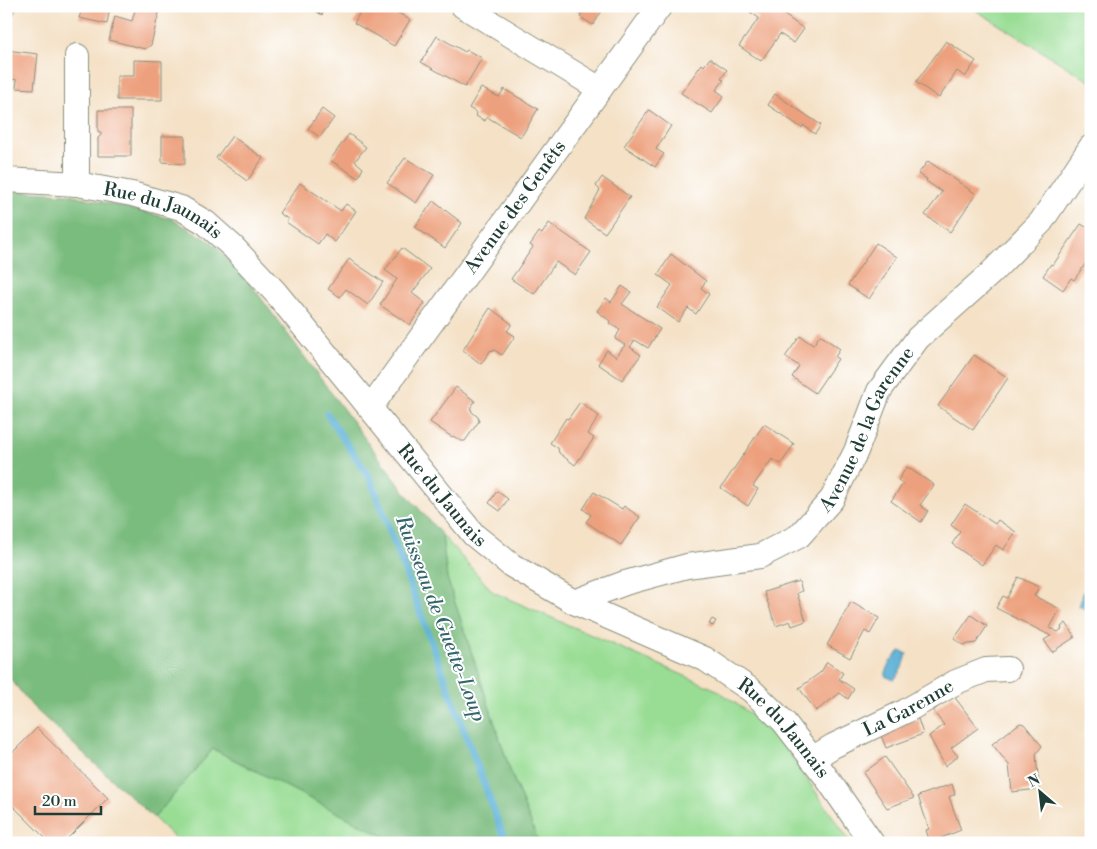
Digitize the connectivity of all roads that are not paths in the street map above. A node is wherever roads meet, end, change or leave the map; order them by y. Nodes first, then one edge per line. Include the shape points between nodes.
1 (463, 6) edge
2 (660, 6) edge
3 (77, 56) dead end
4 (600, 89) junction
5 (1091, 147) edge
6 (6, 180) edge
7 (77, 184) junction
8 (370, 408) junction
9 (574, 602) junction
10 (1008, 669) dead end
11 (812, 759) junction
12 (872, 843) edge

1 - 4 street
2 - 4 street, Avenue des Genêts
3 - 7 street
4 - 8 street, Avenue des Genêts
5 - 9 street, Avenue de la Garenne via 1041,222 991,273 918,338 879,391 856,451 832,499 799,536 760,556 687,566 625,583
6 - 7 street, Rue du Jaunais
7 - 8 street, Rue du Jaunais via 132,194 181,208 206,223 276,293
8 - 9 street, Rue du Jaunais via 474,535 511,565
9 - 11 street, Rue du Jaunais via 705,659 751,690 784,722
10 - 11 street, La Garenne via 986,670 956,682 913,708
11 - 12 street, Rue du Jaunais

